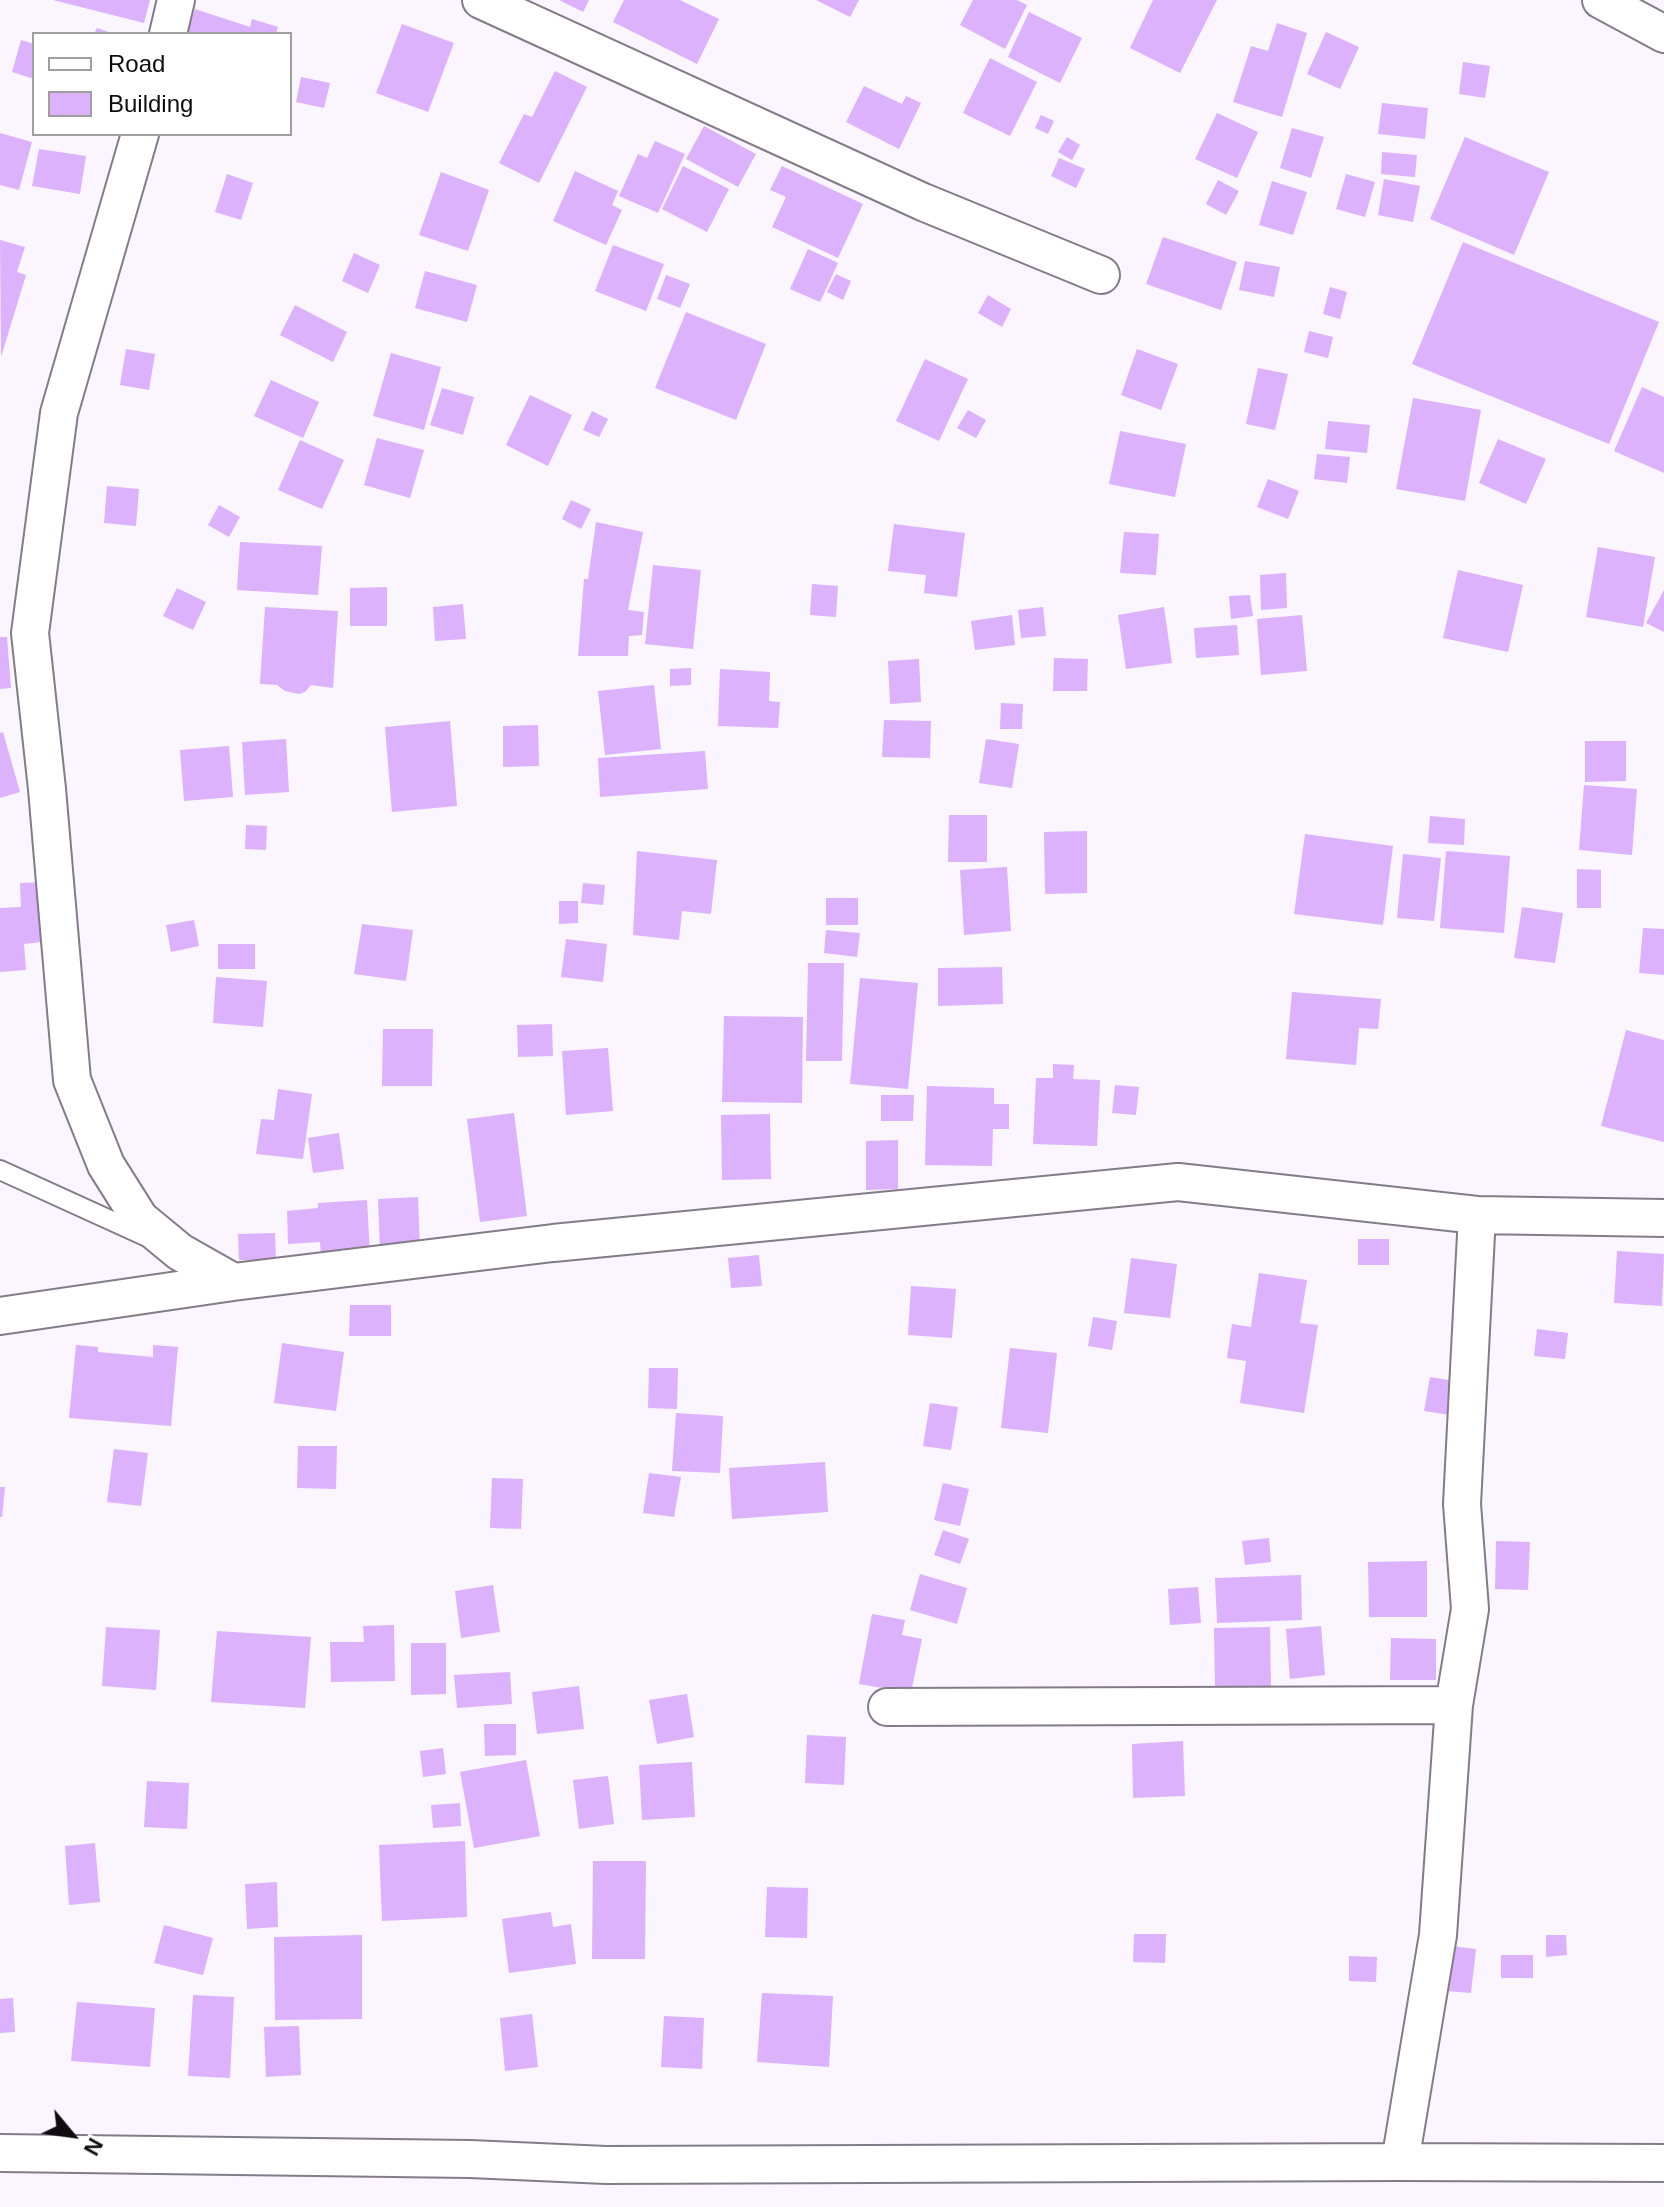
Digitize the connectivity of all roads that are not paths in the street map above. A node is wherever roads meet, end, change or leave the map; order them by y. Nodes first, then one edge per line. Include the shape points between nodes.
1 (176, 0) edge
2 (481, 0) edge
3 (1601, 0) edge
4 (168, 32) edge
5 (1664, 34) edge
6 (139, 136) edge
7 (1101, 275) dead end
8 (0, 1170) edge
9 (1477, 1215) junction
10 (1664, 1218) edge
11 (180, 1252) junction
12 (233, 1282) junction
13 (0, 1316) edge
14 (1454, 1705) junction
15 (887, 1707) dead end
16 (0, 2153) edge
17 (1400, 2162) junction
18 (1664, 2163) edge

1 - 4 street
2 - 7 street via 923,202
3 - 5 street
6 - 11 street via 59,413 30,633 72,1080 106,1165 140,1219
8 - 11 lane
9 - 10 street
9 - 12 street via 1178,1182 553,1243
9 - 14 street via 1462,1504 1470,1609
11 - 12 street
12 - 13 street
14 - 15 street
14 - 17 street via 1438,1935
16 - 17 street via 606,2165
17 - 18 street

